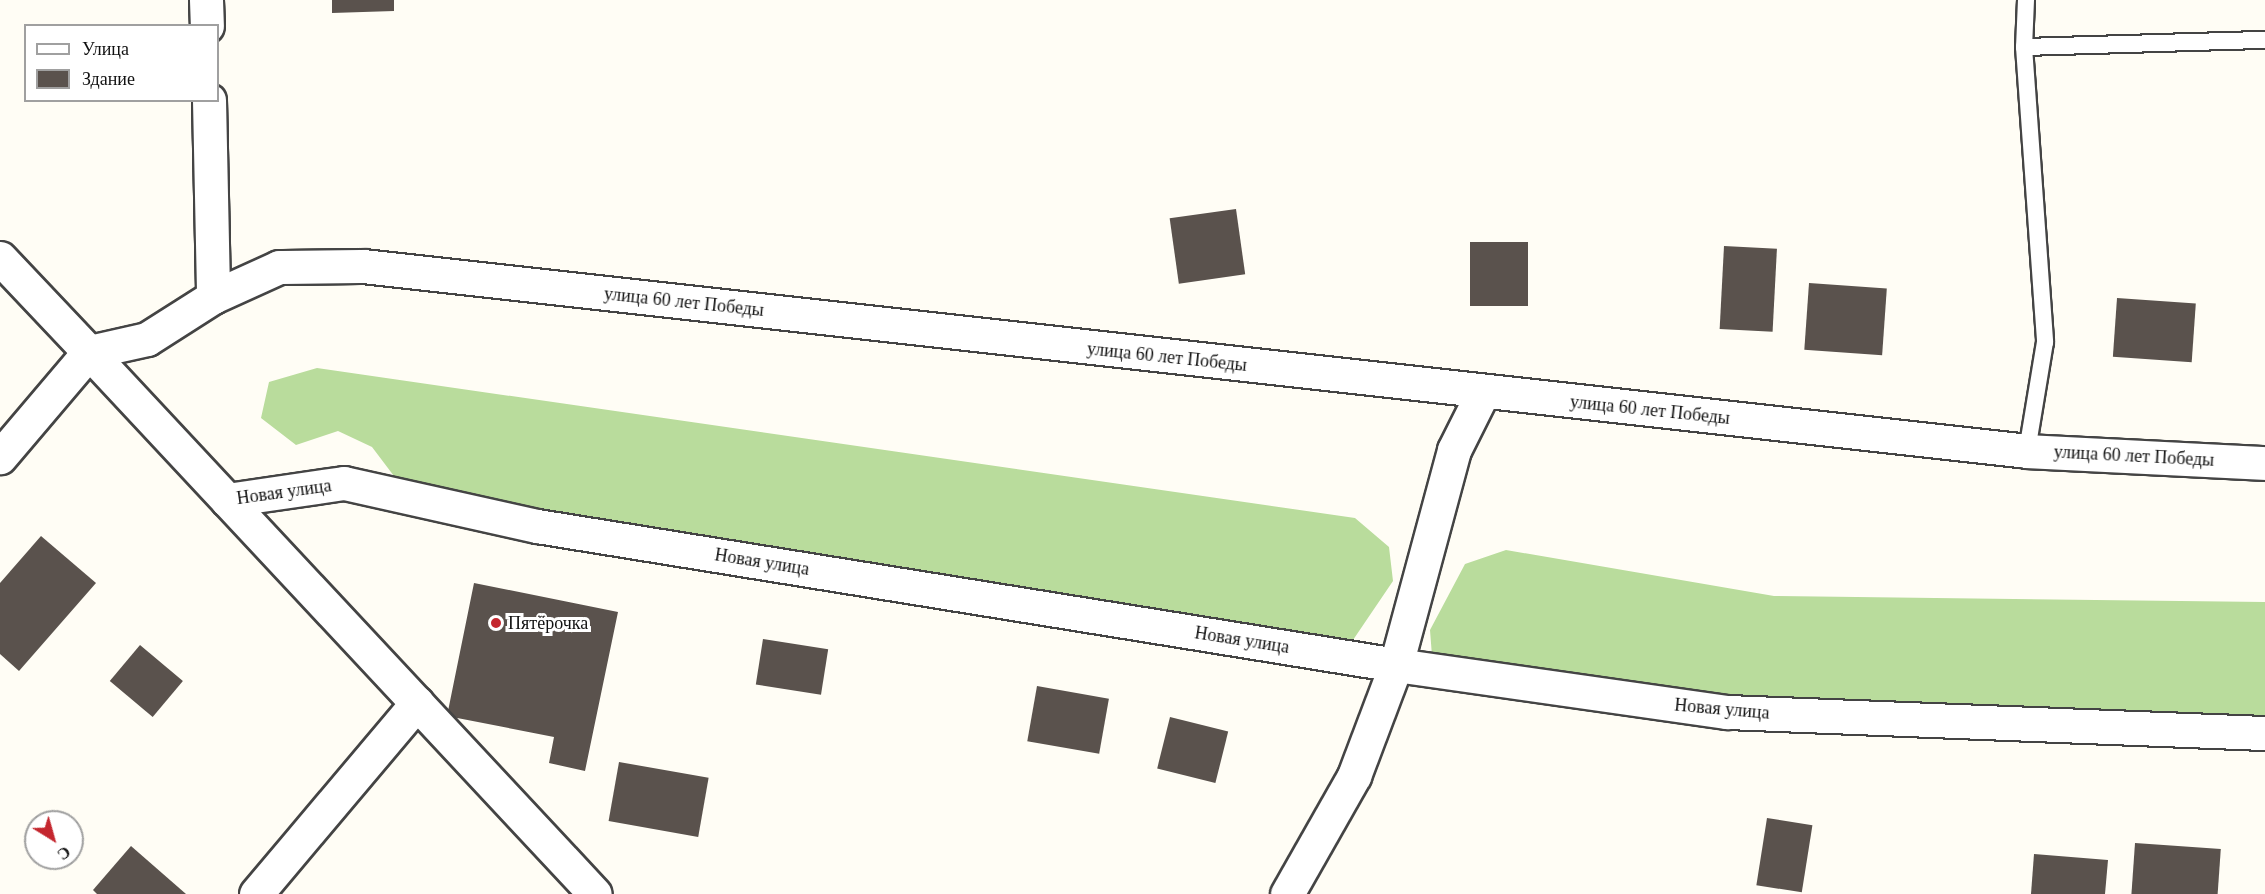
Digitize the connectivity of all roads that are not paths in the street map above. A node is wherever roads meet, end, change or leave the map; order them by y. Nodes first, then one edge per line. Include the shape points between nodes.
1 (206, 0) edge
2 (2026, 0) edge
3 (207, 24) edge
4 (2265, 40) edge
5 (2024, 47) junction
6 (208, 102) edge
7 (0, 258) edge
8 (213, 297) junction
9 (89, 352) junction
10 (1483, 392) junction
11 (2027, 451) junction
12 (0, 457) edge
13 (2265, 463) edge
14 (227, 500) junction
15 (1396, 665) junction
16 (417, 703) junction
17 (2265, 733) edge
18 (256, 894) edge
19 (595, 894) edge
20 (1287, 894) edge

1 - 3 street
2 - 5 lane
4 - 5 lane
5 - 11 lane via 2045,342
6 - 8 street
7 - 9 street
8 - 9 street, улица 60 лет Победы via 147,339
8 - 10 street, улица 60 лет Победы via 279,267 363,266
9 - 12 street
9 - 14 street
10 - 11 street, улица 60 лет Победы
10 - 15 street via 1454,450
11 - 13 street, улица 60 лет Победы
14 - 15 street, Новая улица via 344,483 537,526
14 - 16 street
15 - 17 street, Новая улица via 1727,712
15 - 20 street via 1354,776
16 - 18 street
16 - 19 street

